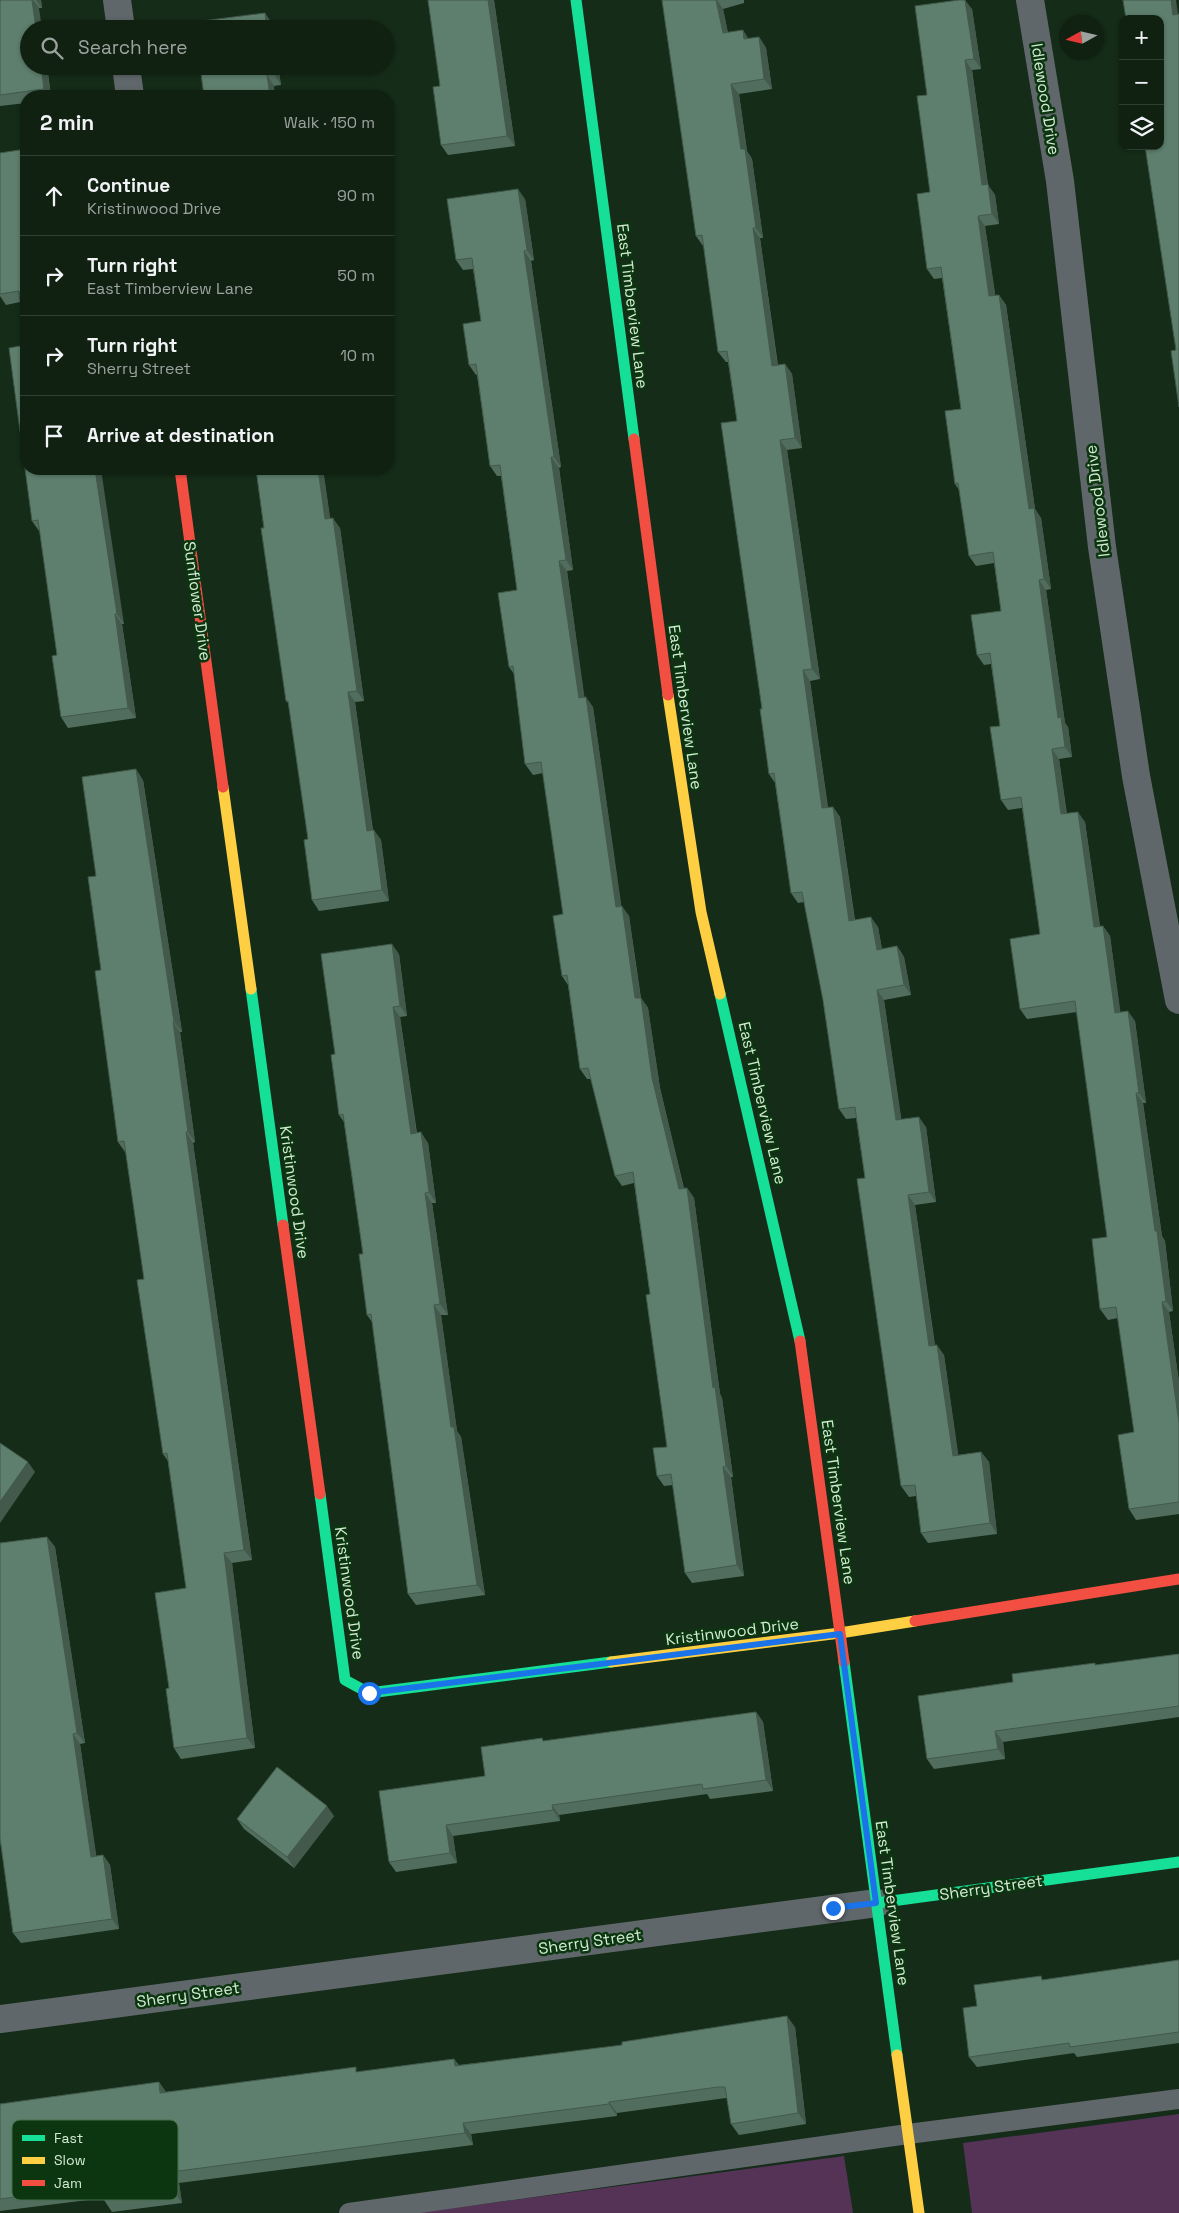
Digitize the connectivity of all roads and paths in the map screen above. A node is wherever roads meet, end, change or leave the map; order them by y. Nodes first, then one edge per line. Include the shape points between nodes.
1 (117, 0) edge
2 (576, 0) edge
3 (1030, 0) edge
4 (120, 20) edge
5 (127, 75) edge
6 (129, 90) edge
7 (181, 475) edge
8 (215, 733) joint
9 (1179, 1000) edge
10 (1179, 1579) edge
11 (840, 1634) junction
12 (1179, 1862) edge
13 (876, 1903) junction
14 (0, 2019) edge
15 (1179, 2099) edge
16 (908, 2134) junction
17 (349, 2213) edge
18 (920, 2213) edge

1 - 4 street
2 - 11 street, East Timberview Lane via 673,737 700,912 799,1331
3 - 9 street, Idlewood Drive via 1060,181 1102,547 1136,776
5 - 6 street
7 - 8 street, Sunflower Drive
8 - 11 street, Kristinwood Drive via 345,1680 369,1693
10 - 11 street, Kristinwood Drive
11 - 13 street, East Timberview Lane
12 - 13 street, Sherry Street
13 - 14 street, Sherry Street
13 - 16 street, East Timberview Lane
15 - 16 lane
16 - 17 lane
16 - 18 street, East Timberview Lane

